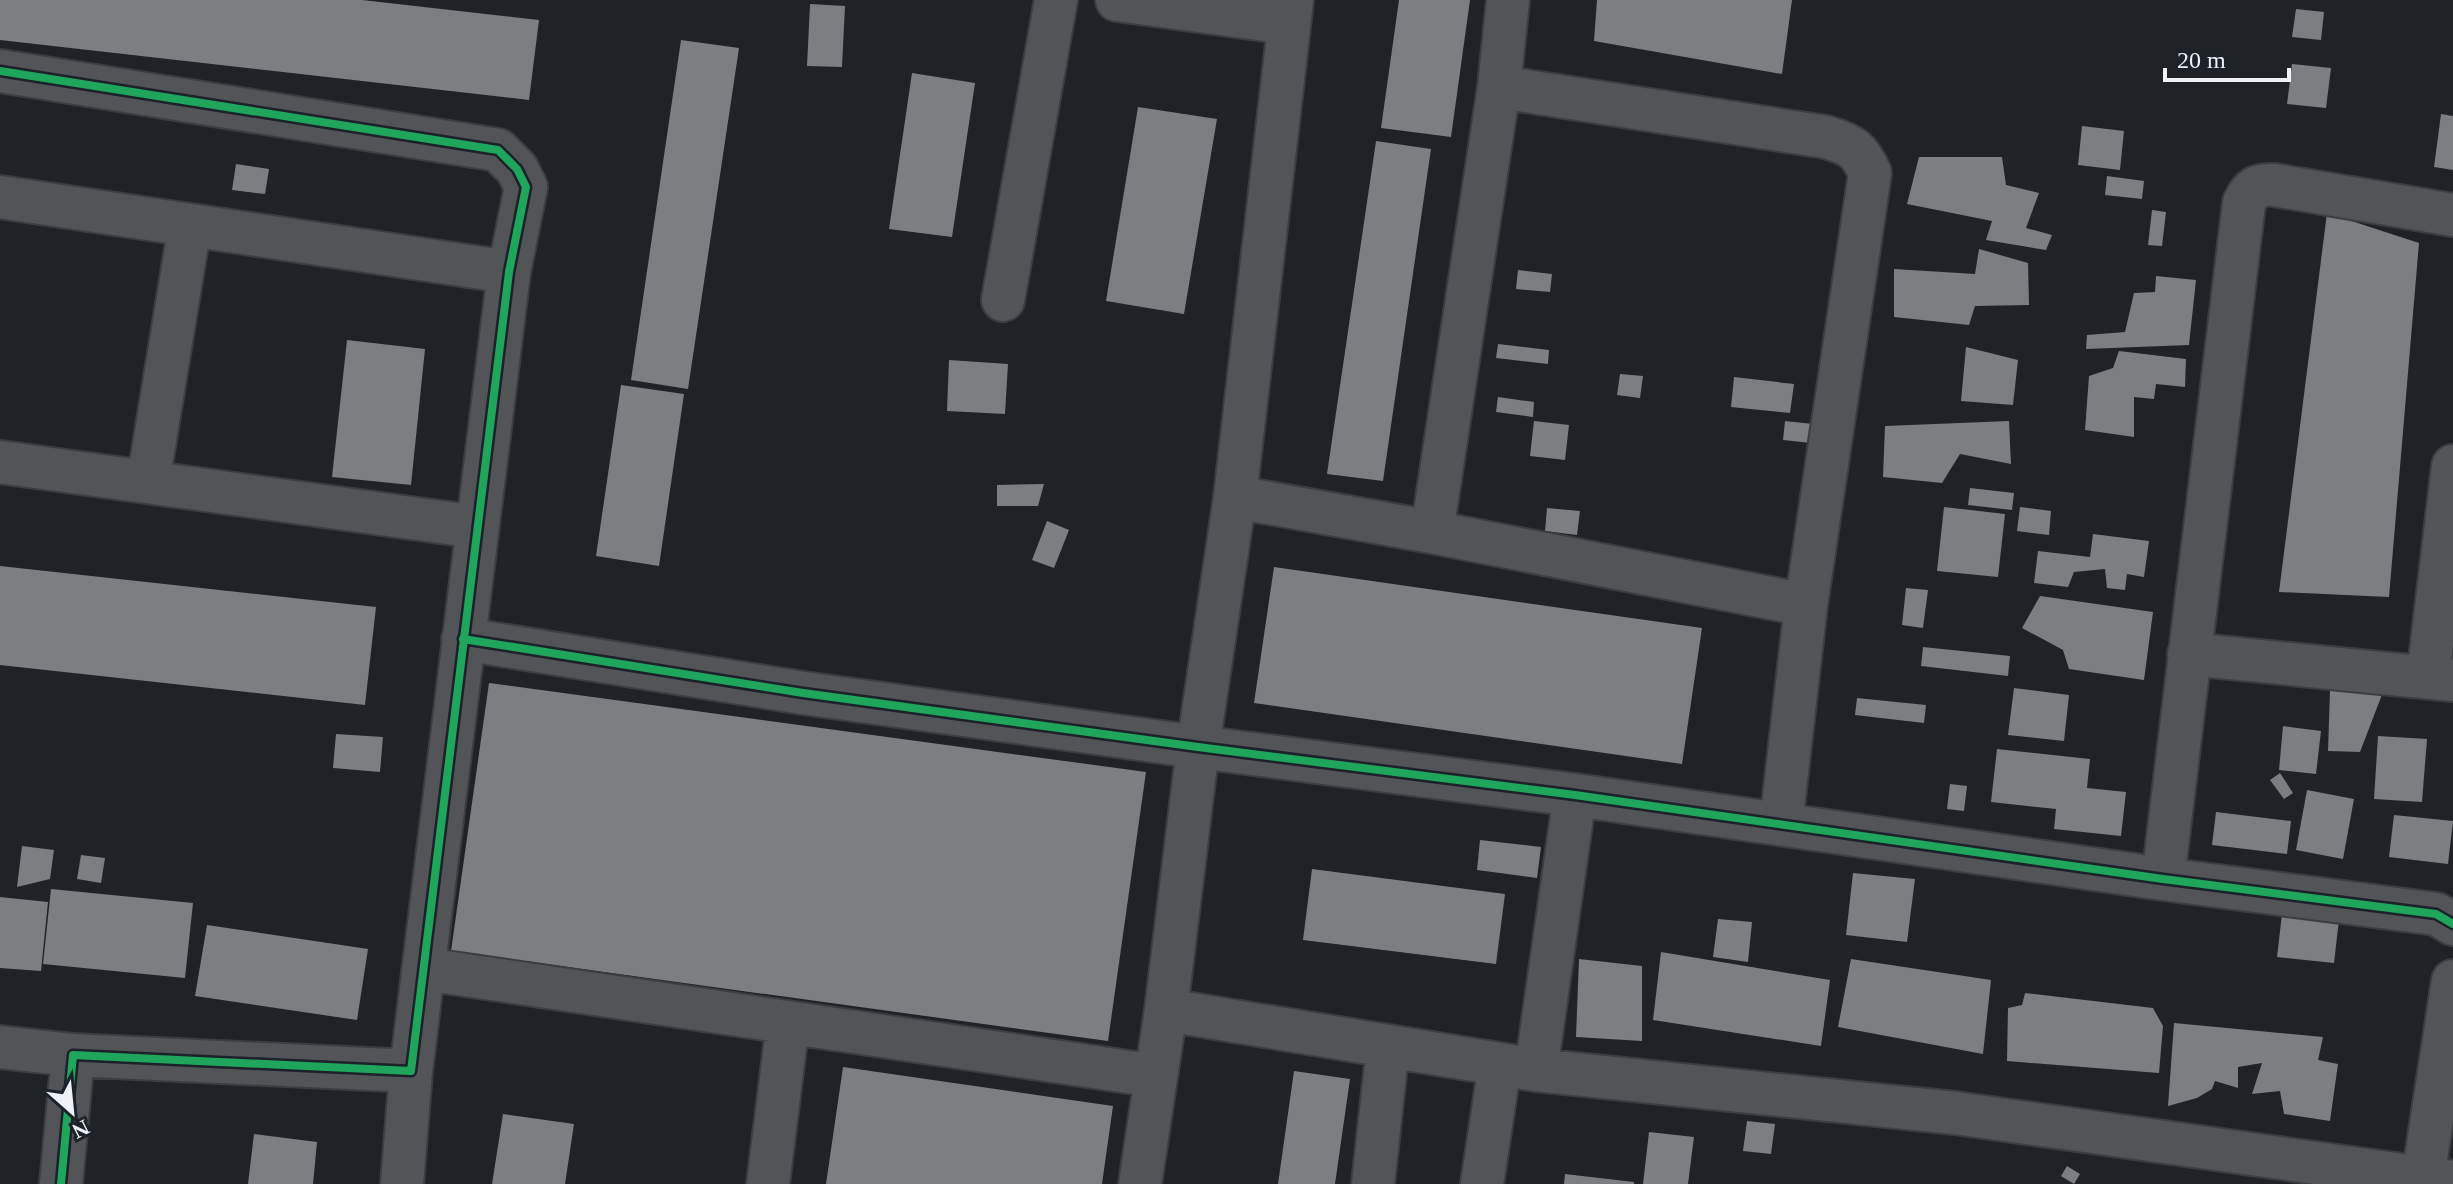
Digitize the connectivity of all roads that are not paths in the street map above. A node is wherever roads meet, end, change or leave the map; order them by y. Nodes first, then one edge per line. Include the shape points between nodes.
1 (1056, 0) edge
2 (1117, 0) edge
3 (1508, 0) edge
4 (1290, 12) edge
5 (0, 71) edge
6 (1499, 87) junction
7 (0, 197) edge
8 (2453, 215) edge
9 (190, 225) junction
10 (509, 272) junction
11 (1003, 300) dead end
12 (0, 462) edge
13 (2453, 466) edge
14 (148, 482) junction
15 (1235, 497) junction
16 (477, 527) junction
17 (1432, 532) junction
18 (1806, 605) junction
19 (463, 639) junction
20 (2189, 654) junction
21 (2441, 679) edge
22 (1198, 747) junction
23 (1575, 795) junction
24 (1781, 824) junction
25 (2163, 879) junction
26 (2453, 924) edge
27 (424, 969) junction
28 (2453, 981) edge
29 (1166, 1010) junction
30 (788, 1022) junction
31 (1388, 1046) junction
32 (0, 1047) edge
33 (73, 1055) junction
34 (1518, 1067) junction
35 (411, 1071) junction
36 (1156, 1076) junction
37 (2432, 1182) edge
38 (61, 1184) edge
39 (402, 1184) edge
40 (768, 1184) edge
41 (1140, 1184) edge
42 (1373, 1184) edge
43 (1482, 1184) edge

1 - 11 street
2 - 4 street
3 - 6 street
4 - 15 street
5 - 10 street via 498,150 526,187
6 - 17 street
6 - 18 street via 1826,137 1861,153 1870,173
7 - 9 street
8 - 20 street via 2274,185 2260,184 2250,191 2244,203
9 - 10 street
9 - 14 street
10 - 16 street
12 - 14 street
13 - 21 street
14 - 16 street
15 - 17 street
15 - 22 street
16 - 19 street
17 - 18 street
18 - 24 street
19 - 22 street
19 - 27 street
20 - 21 street
20 - 25 street
22 - 23 street
22 - 29 street
23 - 24 street
23 - 34 street
24 - 25 street
25 - 26 street via 2436,914
27 - 30 street
27 - 35 street
28 - 37 street
29 - 31 street
29 - 36 street
30 - 36 street
30 - 40 street
31 - 34 street
31 - 42 street
32 - 33 street
33 - 35 street
33 - 38 street
34 - 37 street via 1955,1113
34 - 43 street
35 - 39 street
36 - 41 street

